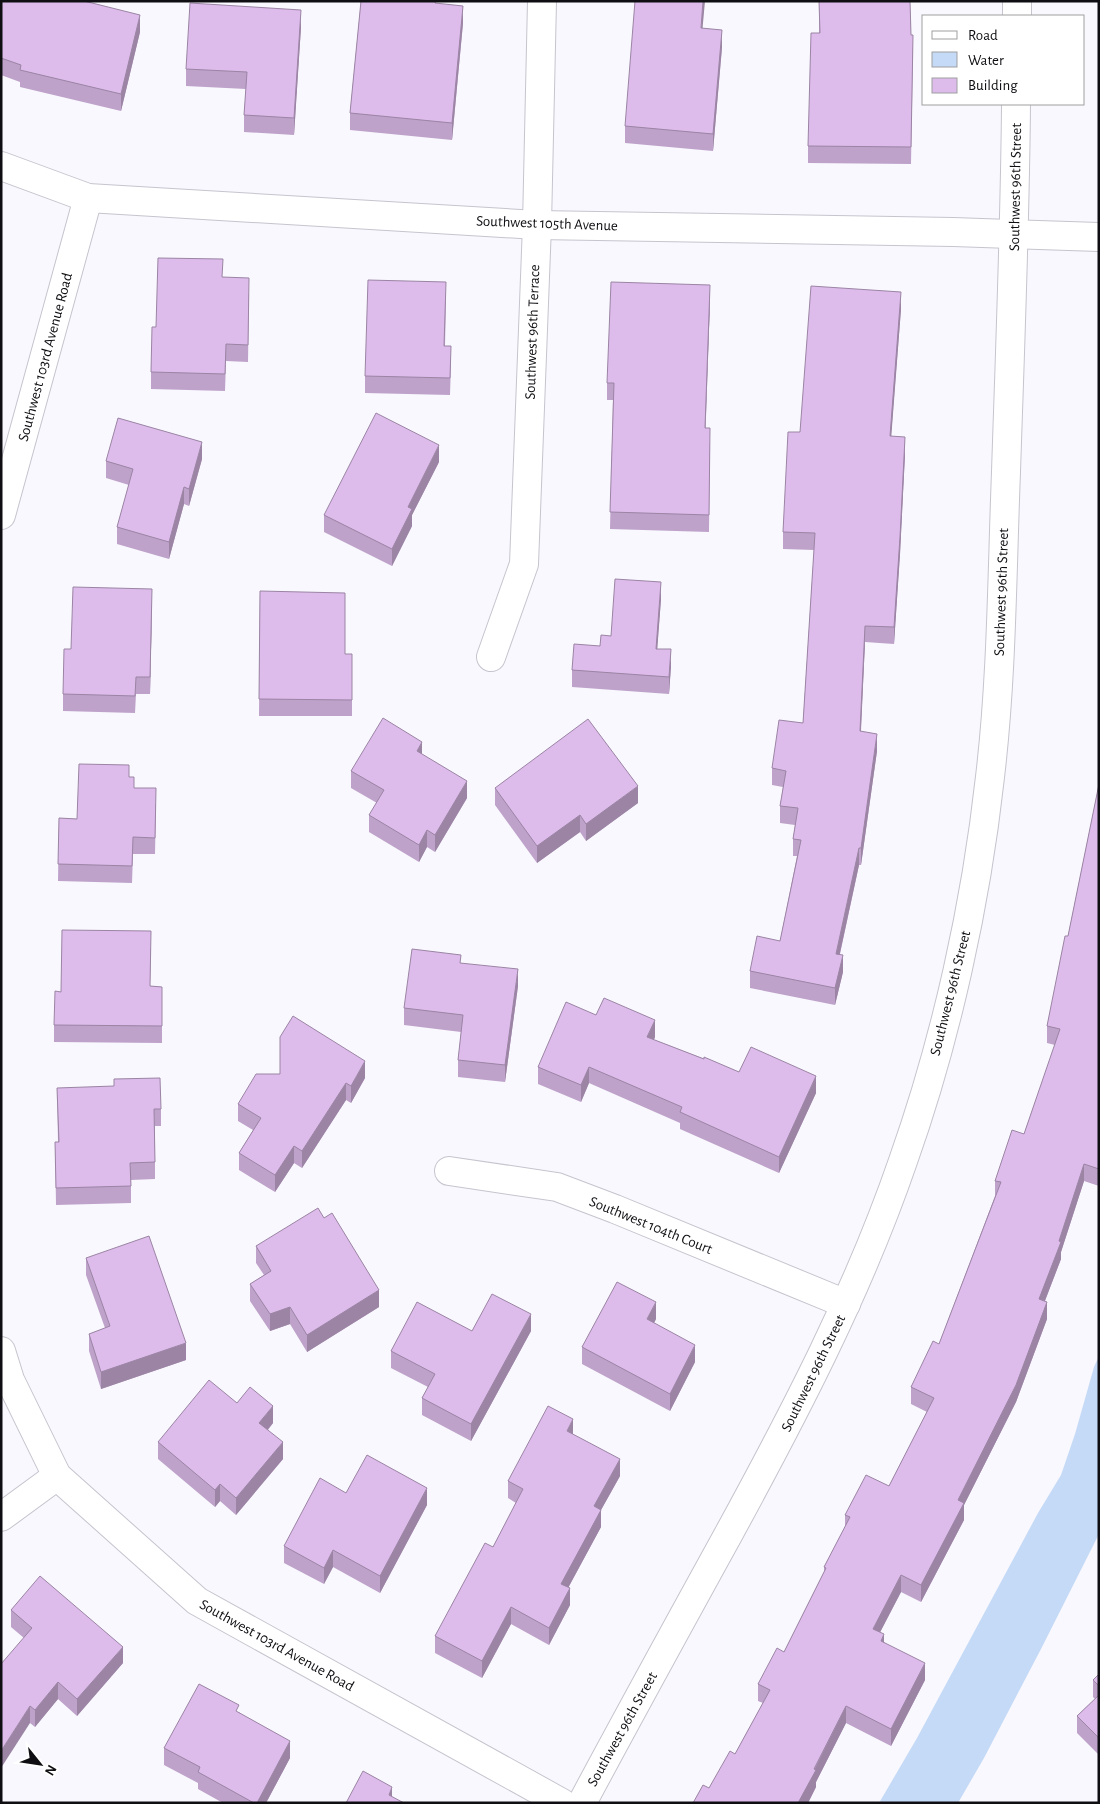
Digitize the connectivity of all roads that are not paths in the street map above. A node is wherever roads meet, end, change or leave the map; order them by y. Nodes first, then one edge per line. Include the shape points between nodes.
1 (542, 1) edge
2 (1018, 1) edge
3 (1017, 15) edge
4 (1016, 105) edge
5 (1, 166) edge
6 (88, 198) junction
7 (537, 224) junction
8 (1014, 234) junction
9 (1099, 237) edge
10 (1, 515) edge
11 (491, 657) dead end
12 (449, 1171) dead end
13 (846, 1304) junction
14 (1, 1351) edge
15 (57, 1476) junction
16 (1, 1517) edge
17 (562, 1803) edge
18 (582, 1803) edge

1 - 7 street, Southwest 96th Terrace
2 - 3 street
4 - 8 street, Southwest 96th Street
5 - 6 street, Southwest 105th Avenue
6 - 7 street, Southwest 105th Avenue
6 - 10 street, Southwest 103rd Avenue Road
7 - 8 street, Southwest 105th Avenue
7 - 11 street, Southwest 96th Terrace via 524,564
8 - 9 street, Southwest 105th Avenue
8 - 13 street, Southwest 96th Street via 999,668 980,851 966,931 930,1076 905,1158
12 - 13 street, Southwest 104th Court via 557,1188 624,1212
13 - 18 street, Southwest 96th Street via 816,1370
14 - 15 street, Southwest 103rd Avenue Road via 10,1380
15 - 16 street
15 - 17 street, Southwest 103rd Avenue Road via 197,1601

